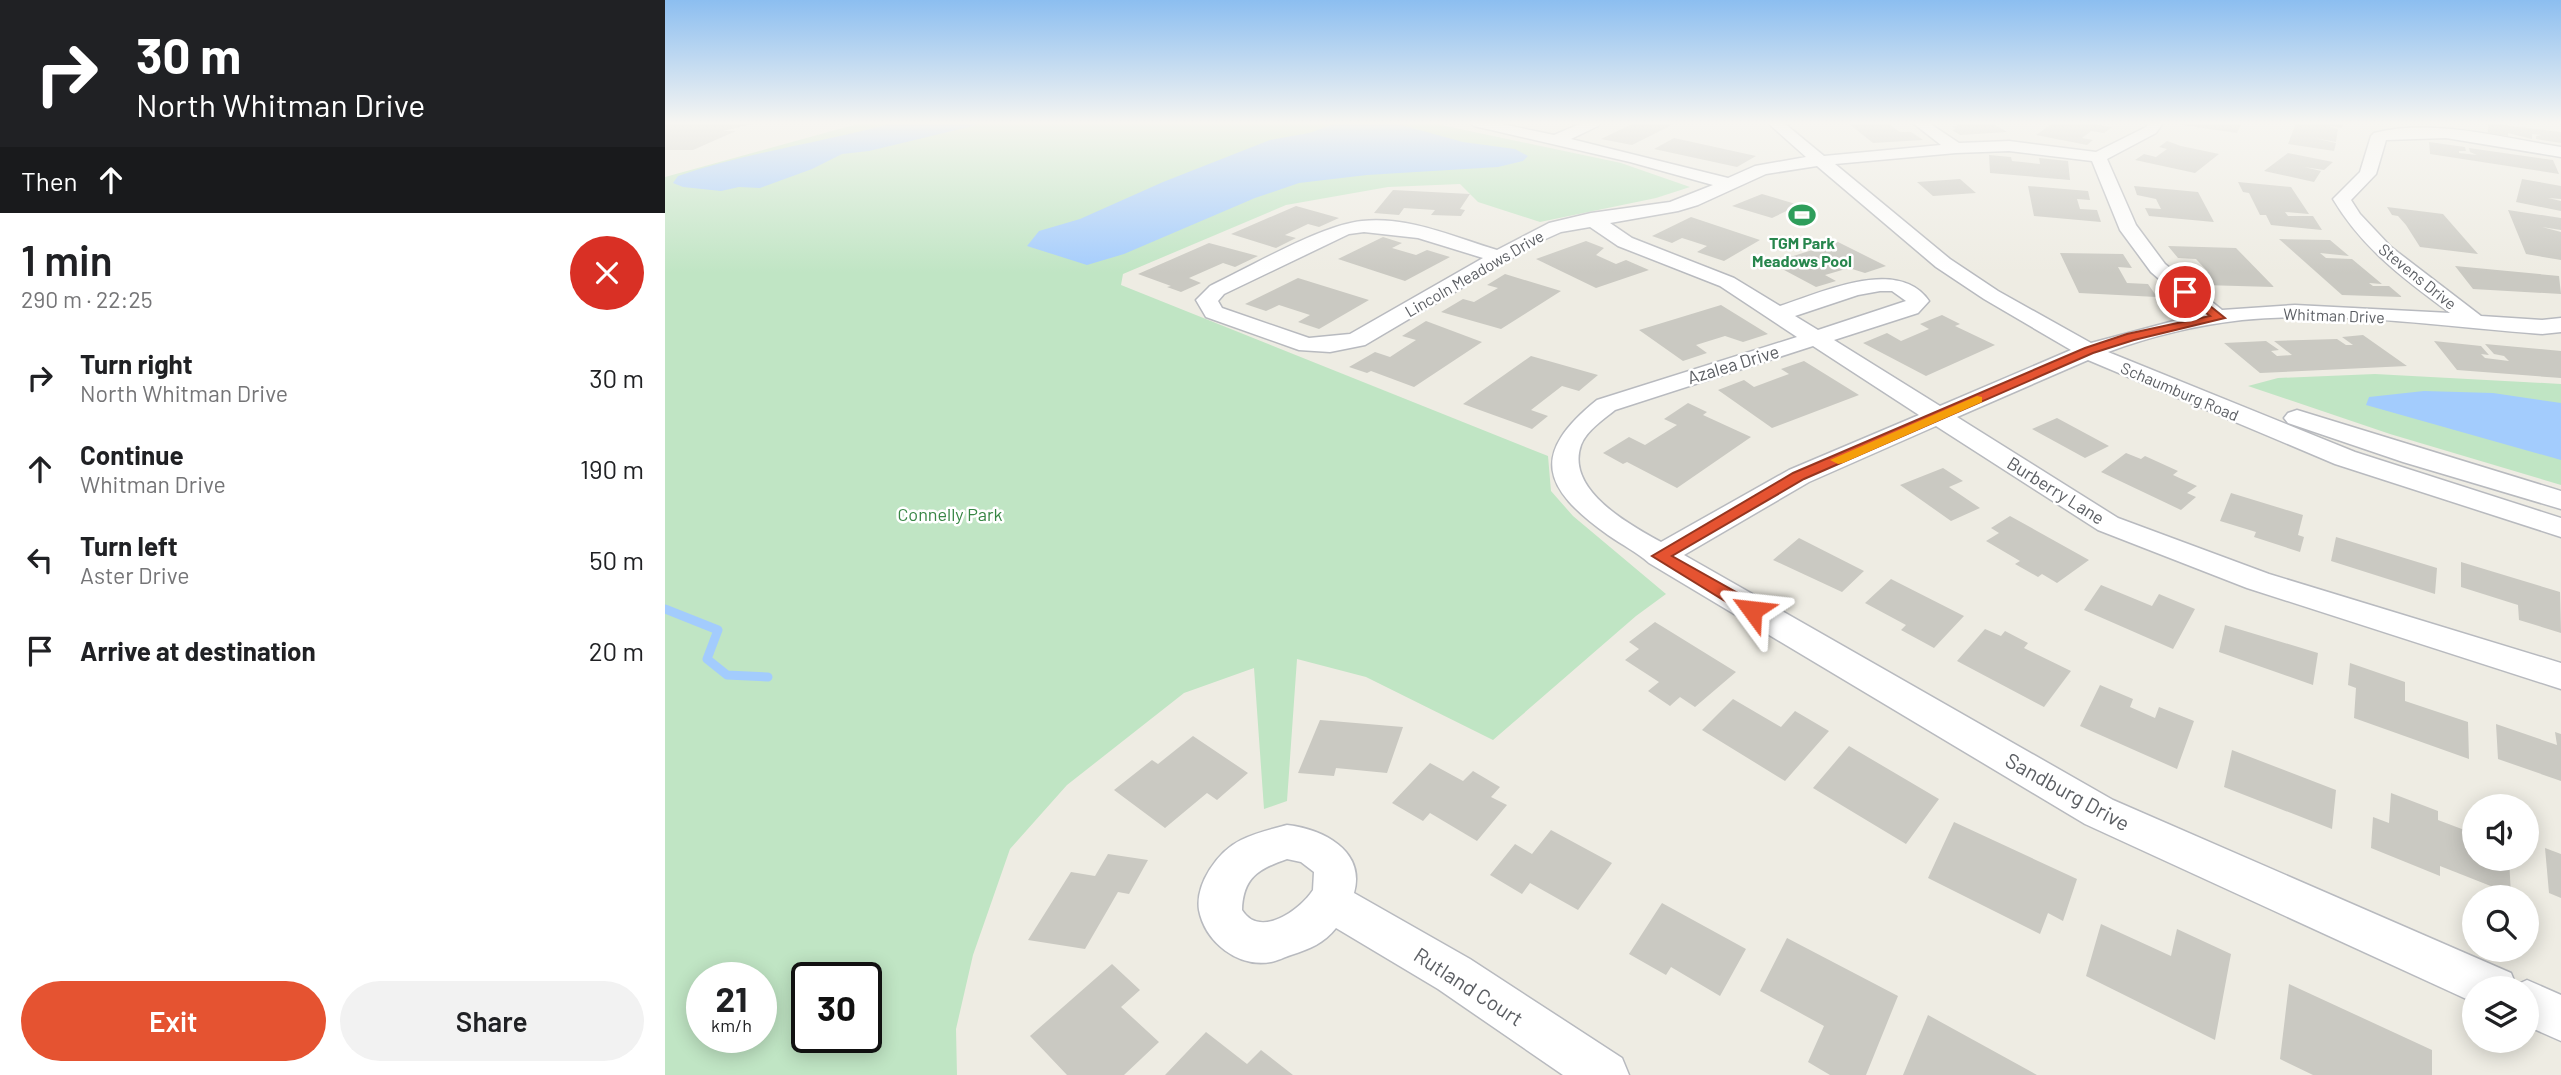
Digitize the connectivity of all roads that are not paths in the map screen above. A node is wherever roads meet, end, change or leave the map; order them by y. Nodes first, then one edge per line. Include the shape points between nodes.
1 (1686, 173) edge
2 (1754, 173) edge
3 (1835, 173) edge
4 (1861, 173) edge
5 (2105, 173) edge
6 (2368, 173) edge
7 (1729, 184) junction
8 (1591, 219) junction
9 (1499, 257) junction
10 (1980, 264) dead end
11 (2000, 276) dead end
12 (1779, 314) junction
13 (2219, 318) junction
14 (2477, 323) junction
15 (2561, 325) edge
16 (1819, 338) junction
17 (2100, 347) junction
18 (1940, 416) junction
19 (2561, 500) edge
20 (2561, 528) edge
21 (1660, 556) junction
22 (2561, 676) edge
23 (1330, 901) dead end
24 (2466, 976) edge
25 (2539, 1008) edge
26 (2561, 1018) edge
27 (2561, 1025) edge
28 (1605, 1075) edge

1 - 7 street
2 - 7 street, Lincoln Meadows Drive
3 - 17 street, Schaumburg Road via 1943,263 1991,295
4 - 10 street
5 - 13 street via 2127,226 2158,268
6 - 14 street, Stevens Drive via 2342,199 2349,213 2388,254
7 - 8 street, Lincoln Meadows Drive via 1672,207
8 - 9 street, Lincoln Meadows Drive via 1556,227
8 - 12 street, Burberry Lane via 1625,242 1727,282
9 - 9 street, Lincoln Meadows Drive via 1389,225 1365,225 1344,229 1217,290 1207,300 1214,313 1307,345 1330,345 1357,340
11 - 17 street, Schaumburg Road
12 - 16 street, Burberry Lane
12 - 16 street, Azalea Drive via 1889,284 1909,291 1918,301 1910,308
13 - 14 street, Whitman Drive via 2258,312 2322,313
13 - 17 street, Whitman Drive
14 - 15 street, Whitman Drive
16 - 18 street, Burberry Lane
16 - 21 street, Azalea Drive via 1606,405 1581,422 1564,460 1573,489 1600,516
17 - 18 street, Whitman Drive
17 - 19 street, Schaumburg Road via 2316,425
17 - 20 street, Schaumburg Road via 2189,396 2346,458
18 - 21 street, Whitman Drive via 1799,476
18 - 22 street, Burberry Lane via 2108,524 2258,581
21 - 24 street, Sandburg Drive via 2099,812
23 - 28 street, Rutland Court via 1454,974
25 - 26 street
26 - 27 street

